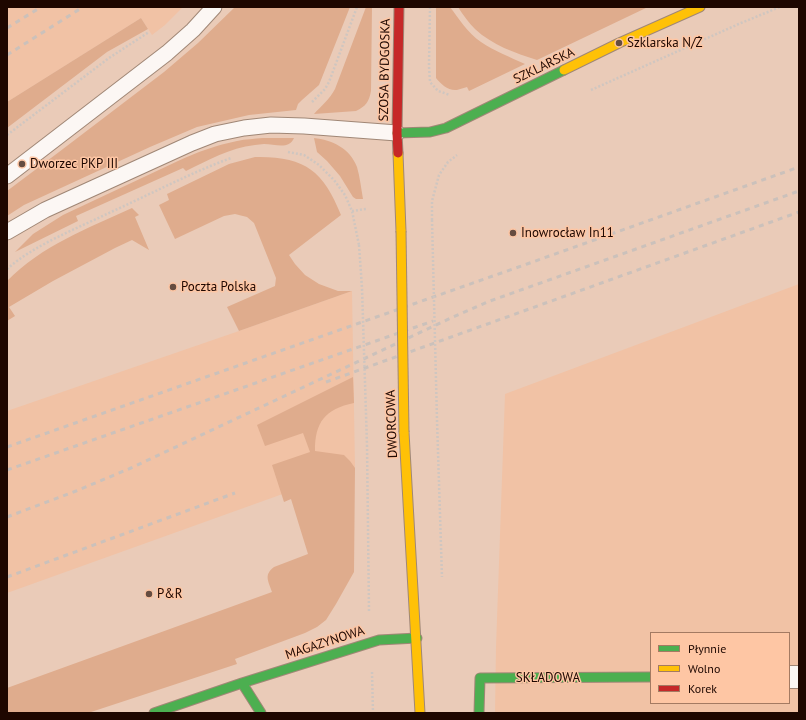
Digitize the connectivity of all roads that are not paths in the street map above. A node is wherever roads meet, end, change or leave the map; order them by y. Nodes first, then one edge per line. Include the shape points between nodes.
1 (214, 7) edge
2 (398, 7) edge
3 (700, 7) edge
4 (397, 133) junction
5 (7, 176) edge
6 (7, 232) edge
7 (416, 638) junction
8 (650, 677) edge
9 (242, 683) junction
10 (154, 713) edge
11 (261, 713) edge
12 (420, 713) edge
13 (479, 713) edge

1 - 5 lane via 168,53
2 - 4 street, SZOSA BYDGOSKA
3 - 4 street, SZKLARSKA via 619,43 446,128 430,132
4 - 6 lane via 271,125 215,134 45,210
4 - 7 street, DWORCOWA, bridge via 404,432
7 - 9 street, MAGAZYNOWA via 379,640
7 - 12 street, DWORCOWA
8 - 13 street, SKŁADOWA via 480,678
9 - 10 street, MAGAZYNOWA
9 - 11 street

